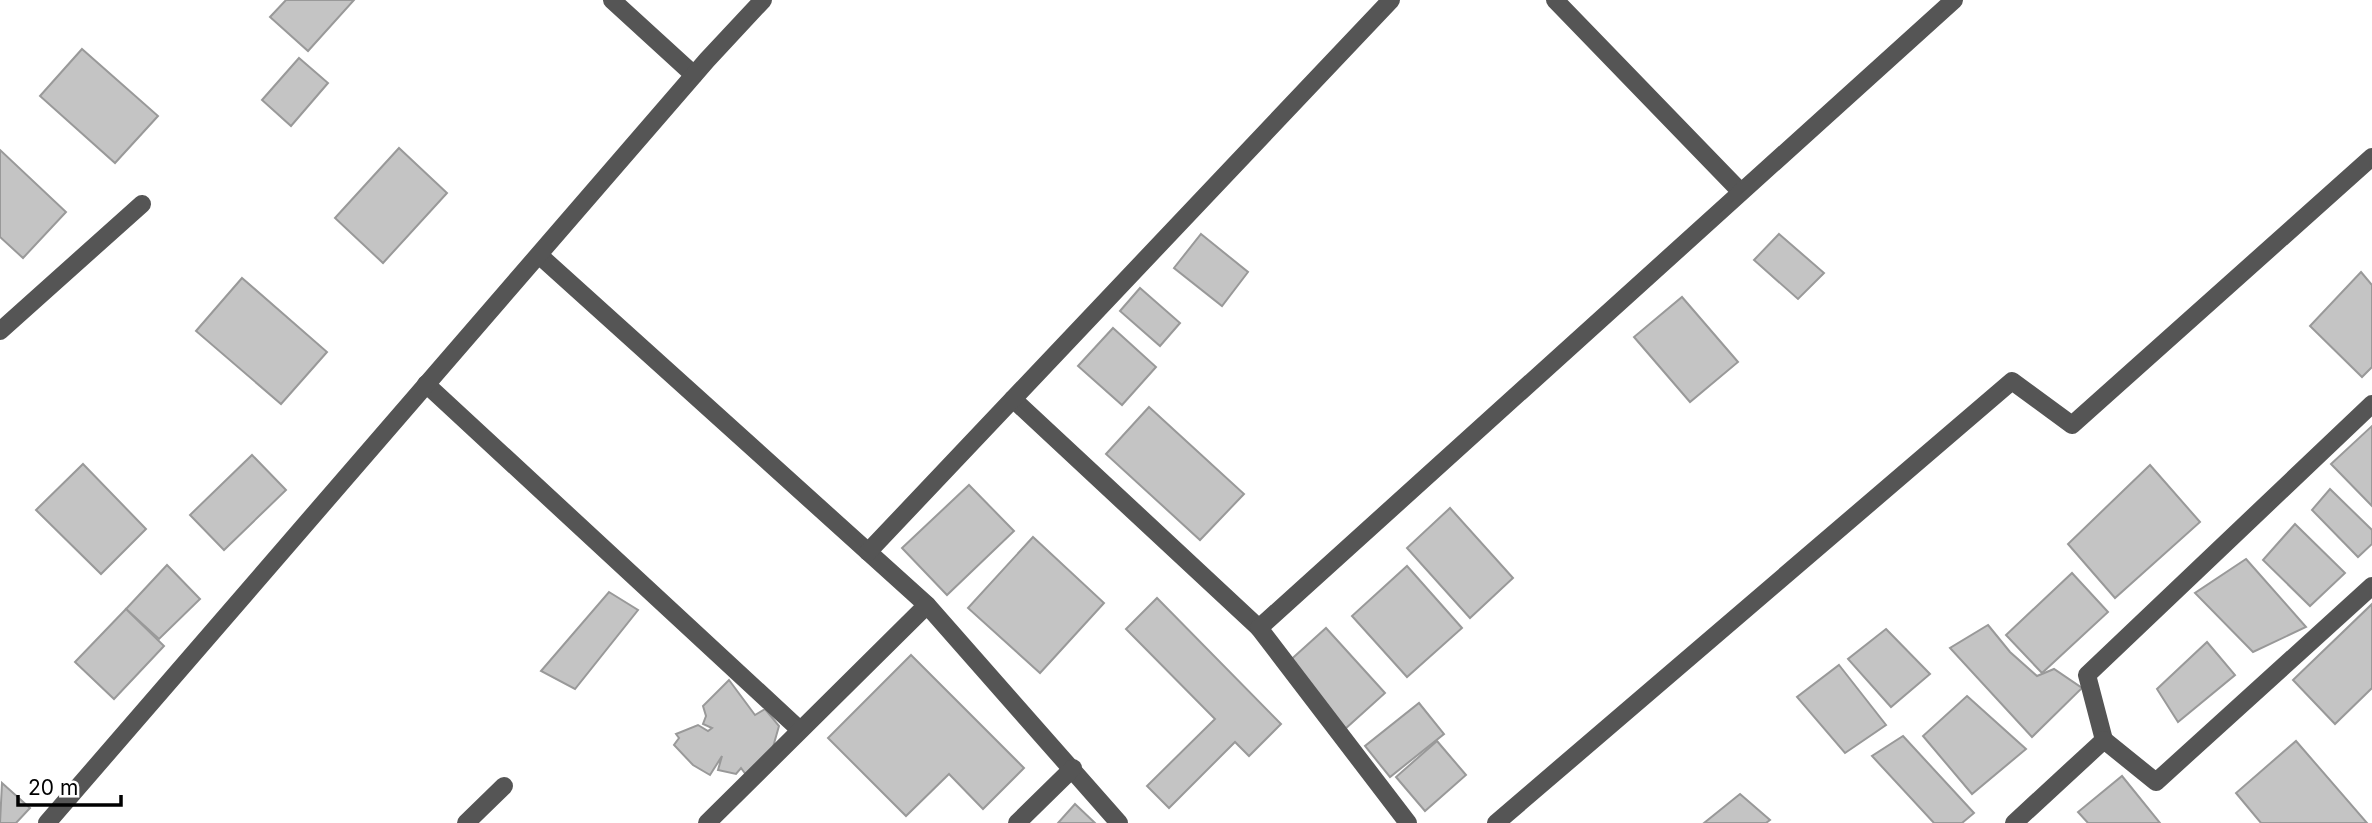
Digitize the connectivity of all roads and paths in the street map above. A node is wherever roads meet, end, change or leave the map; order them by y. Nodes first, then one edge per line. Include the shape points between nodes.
1 (612, 0) edge
2 (763, 0) edge
3 (1391, 0) edge
4 (1555, 0) edge
5 (1954, 0) edge
6 (694, 75) junction
7 (2372, 157) edge
8 (1740, 191) junction
9 (142, 204) dead end
10 (539, 255) junction
11 (0, 331) edge
12 (426, 384) junction
13 (1013, 400) junction
14 (2372, 404) edge
15 (868, 552) junction
16 (2372, 586) edge
17 (927, 605) junction
18 (1259, 628) junction
19 (800, 730) junction
20 (2104, 740) junction
21 (1073, 768) junction
22 (504, 786) dead end
23 (47, 823) edge
24 (466, 823) edge
25 (706, 823) edge
26 (1017, 823) edge
27 (1119, 823) edge
28 (1408, 823) edge
29 (1496, 823) edge
30 (2014, 823) edge

1 - 6 street
2 - 6 street
3 - 13 street
4 - 8 street
5 - 8 street
6 - 10 street
7 - 29 street via 2072,425 2012,381
8 - 18 street
9 - 11 street
10 - 12 street
10 - 15 street
12 - 19 street
12 - 23 street
13 - 15 street
13 - 18 street
14 - 20 street via 2087,675
15 - 17 street
16 - 20 street via 2156,782
17 - 19 street
17 - 21 street
18 - 28 street
19 - 25 street
20 - 30 street
21 - 26 street
21 - 27 street
22 - 24 street

